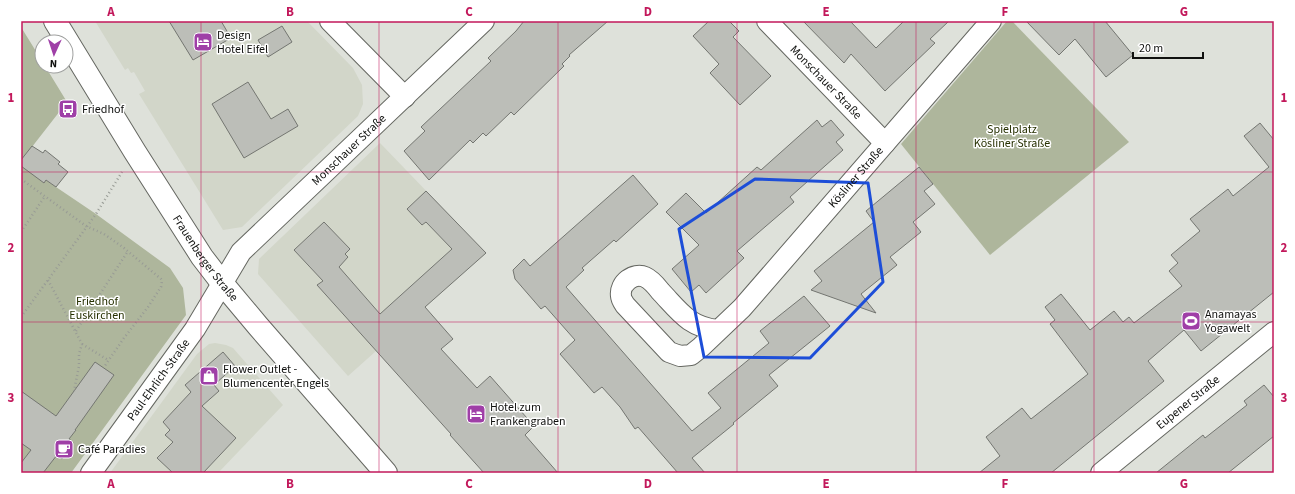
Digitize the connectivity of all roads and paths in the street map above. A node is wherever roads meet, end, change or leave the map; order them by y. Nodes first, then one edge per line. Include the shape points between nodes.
1 (55, 21) edge
2 (330, 21) edge
3 (484, 21) edge
4 (767, 21) edge
5 (991, 21) edge
6 (405, 97) junction
7 (885, 143) junction
8 (135, 152) junction
9 (21, 179) edge
10 (45, 196) junction
11 (86, 226) junction
12 (21, 232) edge
13 (128, 251) junction
14 (48, 280) junction
15 (222, 283) junction
16 (21, 317) edge
17 (718, 330) junction
18 (76, 331) junction
19 (1274, 332) edge
20 (82, 344) junction
21 (108, 360) junction
22 (104, 368) dead end
23 (74, 391) dead end
24 (91, 473) edge
25 (386, 473) edge
26 (1101, 473) edge

1 - 8 main road, Frauenberger Straße
2 - 6 street
3 - 6 street, Monschauer Straße
4 - 7 street, Monschauer Straße
5 - 7 street, Kösliner Straße
6 - 15 street, Monschauer Straße via 241,252
7 - 17 street, Kösliner Straße via 742,308
8 - 11 path
8 - 15 main road, Frauenberger Straße
9 - 10 path
10 - 11 path
10 - 12 path
11 - 13 path via 104,234
11 - 14 path
13 - 18 path
13 - 21 path via 162,282 148,307
14 - 16 path
14 - 18 path
15 - 24 street, Paul-Ehrlich-Straße via 195,329
15 - 25 main road, Frauenberger Straße
17 - 17 street, Kösliner Straße via 707,329 686,318 646,278 631,277 621,289 624,305 669,352 680,356 691,355
18 - 20 path
19 - 26 street, Eupener Straße
20 - 21 path
20 - 23 path
21 - 22 path

